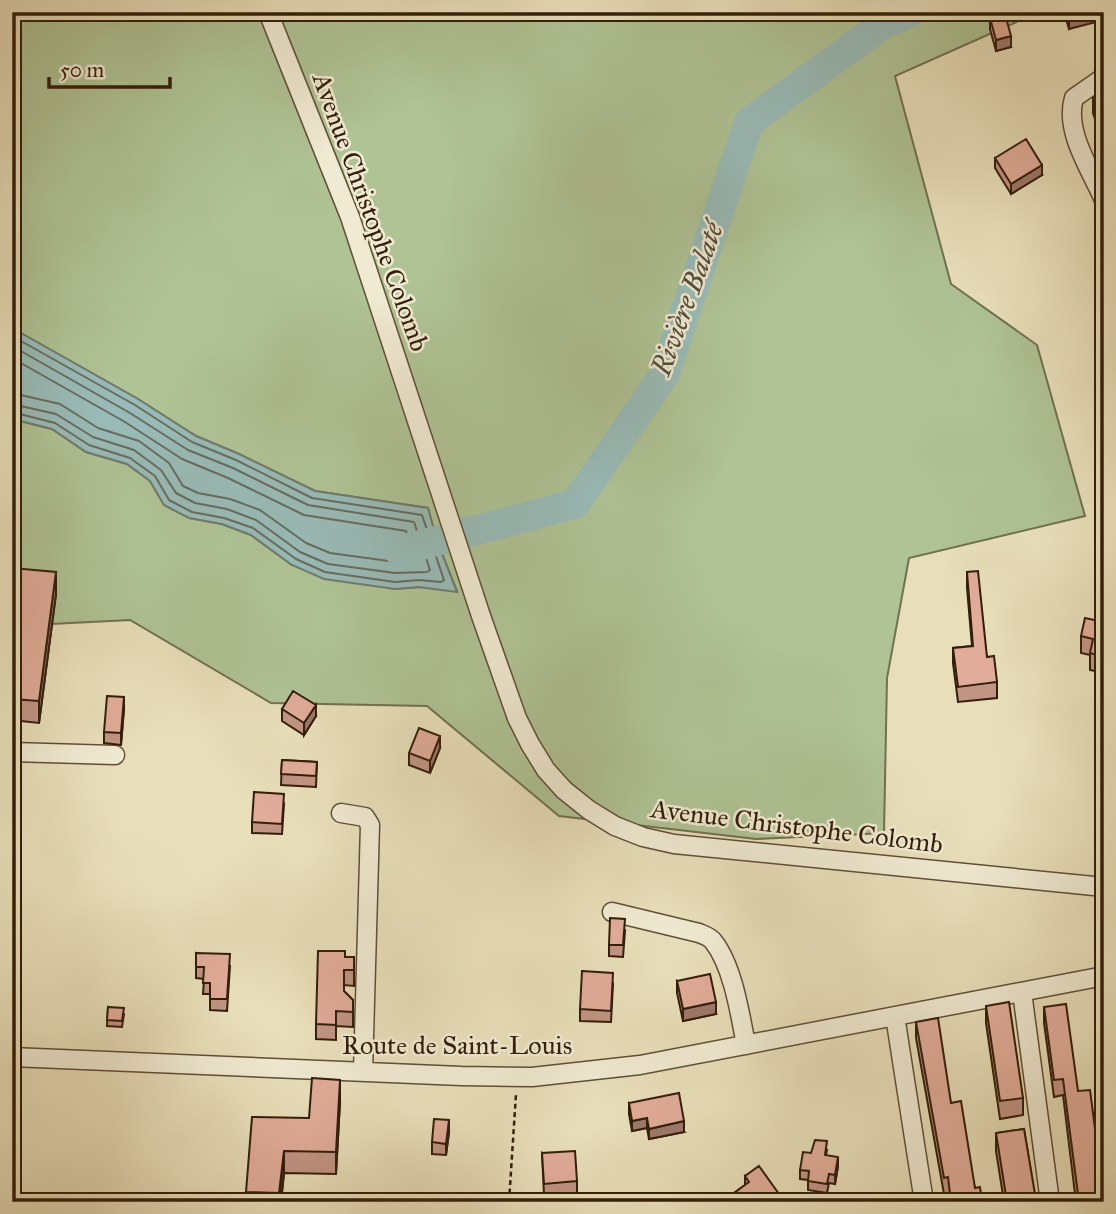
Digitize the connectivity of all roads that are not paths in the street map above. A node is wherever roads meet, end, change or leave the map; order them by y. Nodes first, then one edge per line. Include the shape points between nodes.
1 (268, 12) edge
2 (1104, 77) edge
3 (1104, 200) edge
4 (12, 752) edge
5 (115, 755) dead end
6 (341, 813) dead end
7 (1104, 887) edge
8 (612, 912) dead end
9 (1104, 976) edge
10 (1021, 992) junction
11 (895, 1016) junction
12 (746, 1045) junction
13 (12, 1057) edge
14 (363, 1072) junction
15 (924, 1202) edge
16 (1050, 1202) edge

1 - 7 street, Avenue Christophe Colomb via 350,216 517,718 546,770 564,790 615,826 674,844
2 - 3 street via 1074,99 1072,116 1077,141
4 - 5 street
6 - 14 street via 365,817 370,825
8 - 12 street via 712,939 726,965
9 - 10 street, Route de Saint-Louis
10 - 11 street, Route de Saint-Louis
10 - 16 street
11 - 12 street, Route de Saint-Louis
11 - 15 street
12 - 14 street, Route de Saint-Louis via 640,1065 518,1077
13 - 14 street, Route de Saint-Louis

